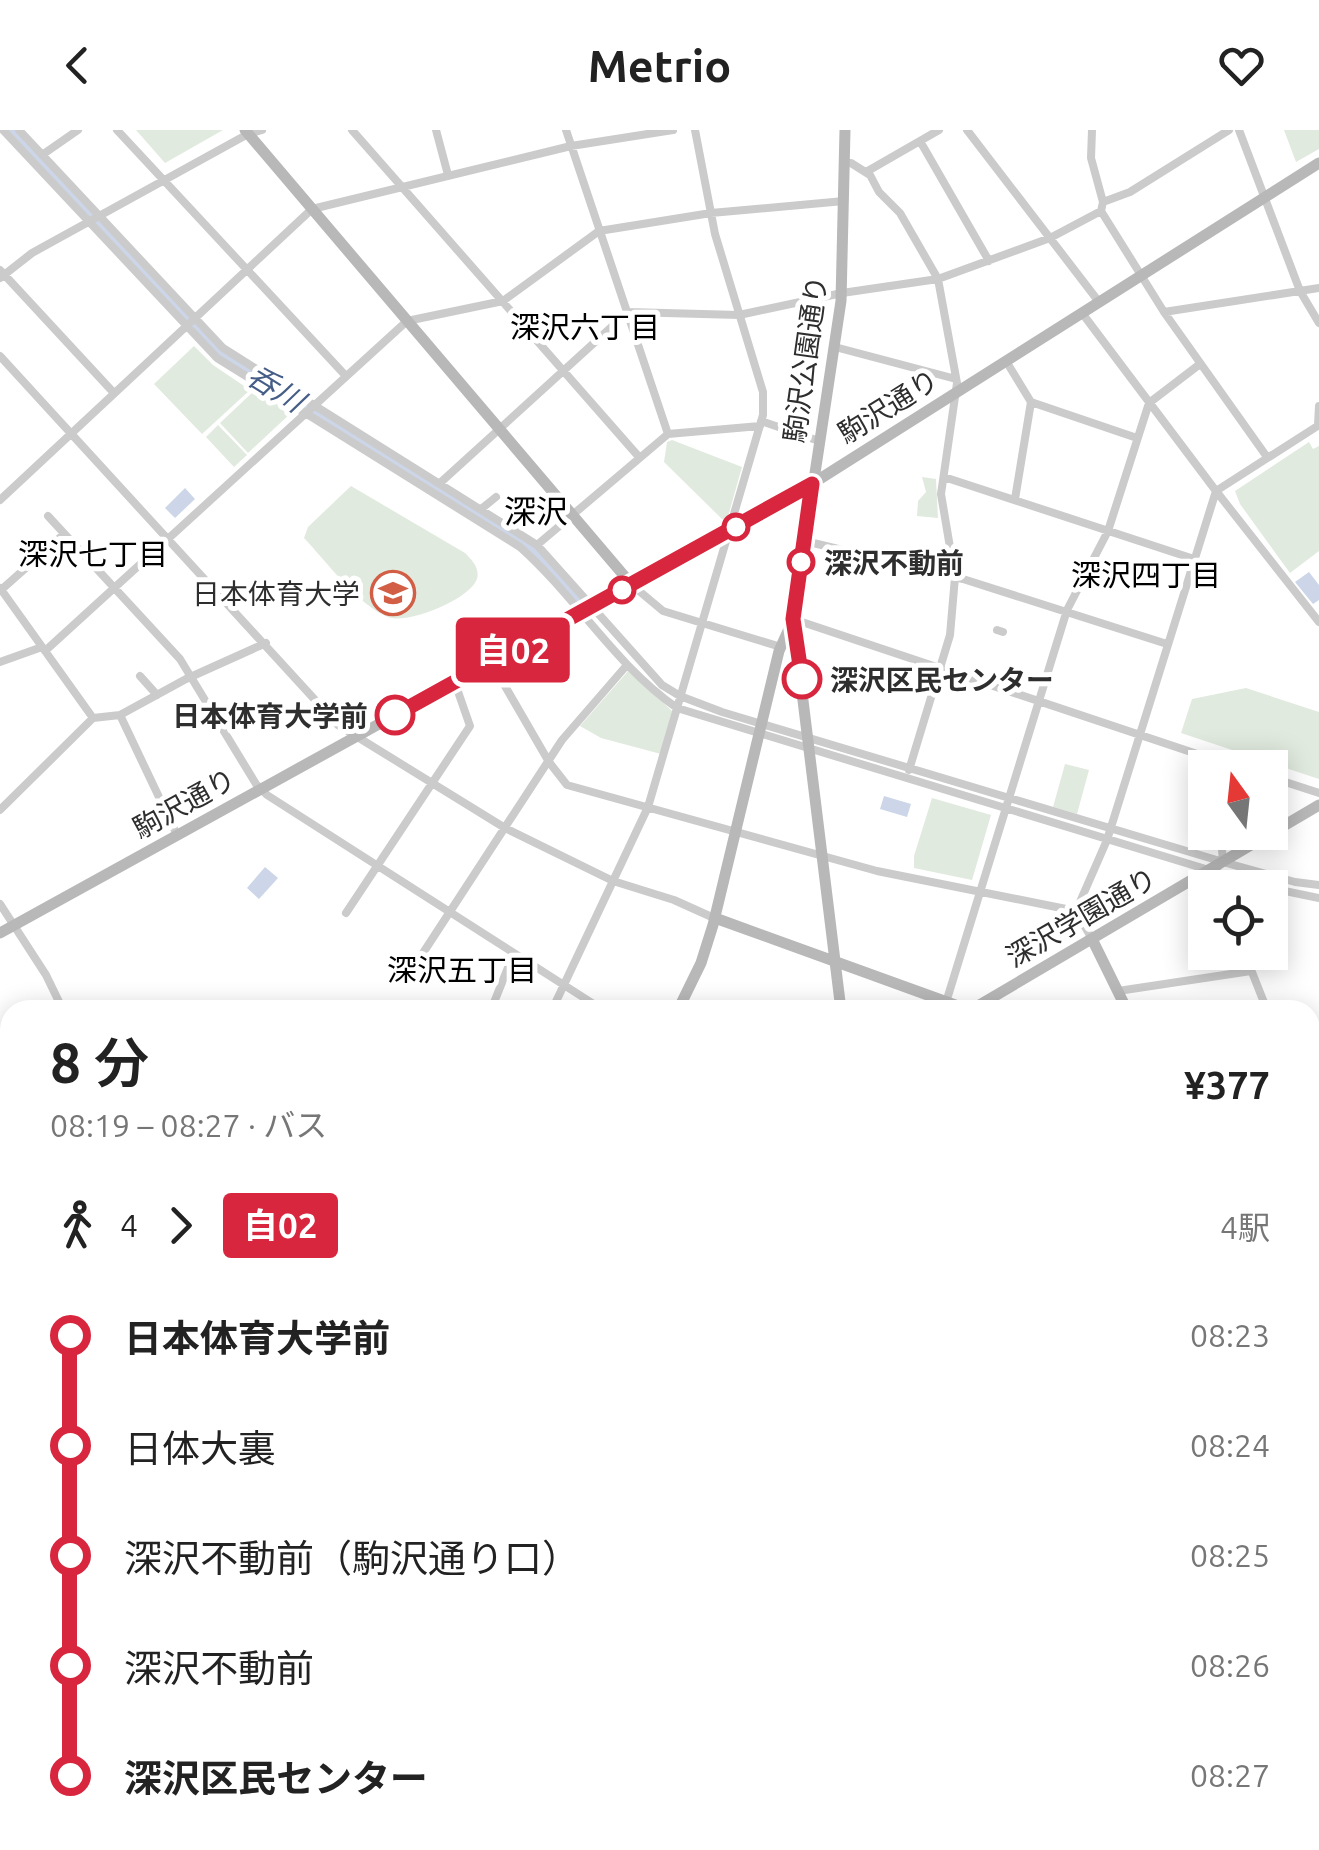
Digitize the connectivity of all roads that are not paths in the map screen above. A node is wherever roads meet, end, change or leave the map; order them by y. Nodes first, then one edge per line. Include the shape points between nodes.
1 (3, 130) edge
2 (20, 130) edge
3 (78, 130) edge
4 (117, 130) edge
5 (262, 130) edge
6 (352, 130) edge
7 (436, 130) edge
8 (566, 130) edge
9 (673, 130) edge
10 (695, 130) edge
11 (845, 130) edge
12 (939, 130) edge
13 (967, 130) edge
14 (1092, 130) edge
15 (1229, 130) edge
16 (1239, 130) edge
17 (246, 132) edge
18 (920, 141) junction
19 (571, 146) junction
20 (42, 155) junction
21 (845, 163) junction
22 (1319, 163) edge
23 (866, 172) junction
24 (448, 175) junction
25 (164, 181) junction
26 (402, 187) junction
27 (1264, 198) junction
28 (844, 201) junction
29 (1102, 207) junction
30 (312, 209) junction
31 (711, 213) junction
32 (93, 219) junction
33 (600, 230) junction
34 (1050, 238) junction
35 (988, 261) junction
36 (246, 269) junction
37 (1, 274) edge
38 (1142, 275) junction
39 (938, 279) junction
40 (1319, 288) edge
41 (842, 292) junction
42 (1300, 292) junction
43 (502, 301) junction
44 (1099, 302) junction
45 (628, 312) junction
46 (1164, 312) junction
47 (1082, 313) junction
48 (739, 314) junction
49 (407, 320) junction
50 (189, 321) junction
51 (1319, 323) edge
52 (834, 347) junction
53 (0, 356) edge
54 (1006, 361) junction
55 (1200, 364) junction
56 (564, 370) junction
57 (344, 376) junction
58 (956, 386) junction
59 (113, 392) junction
60 (1031, 402) junction
61 (1149, 403) junction
62 (1319, 406) edge
63 (311, 408) junction
64 (760, 423) junction
65 (1319, 425) edge
66 (500, 429) junction
67 (71, 432) junction
68 (668, 434) junction
69 (1137, 438) junction
70 (819, 441) junction
71 (639, 457) junction
72 (1268, 458) junction
73 (944, 477) junction
74 (440, 484) junction
75 (812, 484) junction
76 (1216, 492) junction
77 (496, 497) dead end
78 (1015, 499) junction
79 (0, 500) edge
80 (481, 510) junction
81 (572, 514) junction
82 (48, 516) dead end
83 (1108, 530) junction
84 (728, 531) junction
85 (64, 534) junction
86 (169, 538) junction
87 (805, 541) junction
88 (536, 545) junction
89 (1194, 559) junction
90 (955, 576) junction
91 (632, 584) junction
92 (116, 587) junction
93 (1, 589) edge
94 (10, 602) junction
95 (0, 607) edge
96 (588, 609) junction
97 (1067, 610) junction
98 (1318, 617) edge
99 (793, 619) junction
100 (702, 624) junction
101 (266, 643) junction
102 (1167, 644) junction
103 (781, 646) junction
104 (44, 649) junction
105 (0, 662) edge
106 (491, 662) junction
107 (627, 665) junction
108 (941, 666) junction
109 (140, 676) dead end
110 (192, 678) junction
111 (455, 683) junction
112 (157, 696) junction
113 (680, 696) junction
114 (1038, 701) junction
115 (677, 708) junction
116 (120, 715) junction
117 (94, 718) junction
118 (760, 729) junction
119 (1140, 733) junction
120 (356, 736) junction
121 (809, 743) junction
122 (1188, 750) edge
123 (549, 762) junction
124 (910, 767) junction
125 (906, 778) junction
126 (434, 784) junction
127 (1288, 784) edge
128 (261, 790) junction
129 (1319, 793) edge
130 (1009, 796) junction
131 (1319, 806) edge
132 (648, 807) junction
133 (1006, 808) junction
134 (0, 810) edge
135 (1111, 826) junction
136 (505, 828) junction
137 (735, 830) junction
138 (177, 834) junction
139 (1107, 840) junction
140 (1222, 850) edge
141 (823, 855) junction
142 (1224, 862) junction
143 (377, 866) junction
144 (1210, 870) joint
145 (613, 881) junction
146 (1188, 883) edge
147 (1319, 885) edge
148 (981, 892) junction
149 (1288, 894) edge
150 (1319, 898) edge
151 (0, 904) edge
152 (1076, 911) junction
153 (346, 913) dead end
154 (449, 913) junction
155 (715, 918) junction
156 (14, 926) junction
157 (0, 933) edge
158 (1092, 939) junction
159 (423, 953) dead end
160 (513, 955) junction
161 (836, 962) junction
162 (1251, 971) joint
163 (563, 987) junction
164 (1118, 991) junction
165 (58, 1000) edge
166 (495, 1000) edge
167 (557, 1000) edge
168 (585, 1000) edge
169 (683, 1000) edge
170 (840, 1000) edge
171 (928, 1000) edge
172 (945, 1000) edge
173 (987, 1000) edge
174 (1122, 1000) edge
175 (1263, 1000) edge

1 - 32 street
2 - 20 street
3 - 20 street
4 - 25 street
5 - 17 street
6 - 26 street
7 - 24 street
8 - 19 street
9 - 19 street
10 - 31 street
11 - 21 street, 駒沢公園通り
12 - 18 street
13 - 34 street
14 - 29 street
15 - 29 street
16 - 27 street
17 - 25 street
17 - 30 street
18 - 23 street
18 - 35 street
19 - 24 street
19 - 33 street
20 - 32 street
21 - 23 street
21 - 28 street, 駒沢公園通り
22 - 27 street, 駒沢通り
23 - 39 street via 900,213
24 - 26 street
25 - 32 street
25 - 36 street
26 - 30 street
26 - 43 street
27 - 38 street, 駒沢通り
27 - 42 street
28 - 31 street
28 - 41 street, 駒沢公園通り
29 - 34 street
29 - 38 street
30 - 36 street
30 - 49 street
31 - 33 street
31 - 48 street
32 - 37 street
32 - 50 street
33 - 43 street
33 - 45 street
34 - 35 street
34 - 44 street
35 - 39 street
36 - 50 street
36 - 57 street
37 - 59 street
38 - 44 street, 駒沢通り
38 - 46 street
39 - 41 street
39 - 58 street
40 - 42 street
41 - 48 street
41 - 52 street, 駒沢公園通り
42 - 46 street
42 - 51 street
43 - 49 street
43 - 56 street
44 - 47 street, 駒沢通り
45 - 48 street
45 - 56 street
45 - 68 street
46 - 55 street
47 - 54 street, 駒沢通り
47 - 61 street
48 - 64 street via 763,392
49 - 57 street
49 - 66 street
50 - 59 street
50 - 63 street
50 - 63 street via 217,358
52 - 58 street
52 - 70 street, 駒沢公園通り
53 - 67 street
54 - 58 street, 駒沢通り
54 - 60 street
55 - 61 street
55 - 72 street
56 - 66 street
56 - 71 street
57 - 63 street
58 - 73 street
58 - 75 street, 駒沢通り
59 - 67 street
60 - 69 street
60 - 78 street
61 - 69 street
61 - 76 street
62 - 65 street
63 - 74 street
63 - 86 street
63 - 96 street via 520,547
64 - 68 street
64 - 70 street
64 - 84 street
65 - 72 street
66 - 74 street
66 - 81 street
67 - 79 street
67 - 86 street
68 - 71 street
69 - 83 street
70 - 75 street, 駒沢公園通り
71 - 81 street
72 - 76 street
73 - 78 street
73 - 90 street
74 - 80 street
75 - 84 street, 駒沢通り
75 - 87 street, 駒沢公園通り
76 - 89 street
76 - 98 street
77 - 80 street
78 - 83 street
80 - 88 street
81 - 88 street
81 - 91 street
82 - 85 street
83 - 89 street
83 - 97 street
84 - 91 street, 駒沢通り
84 - 100 street
85 - 92 street
85 - 93 street
86 - 92 street
86 - 101 street
87 - 90 street
87 - 99 street, 駒沢公園通り
88 - 96 street
89 - 102 street
90 - 97 street
90 - 108 street
91 - 96 street, 駒沢通り
91 - 100 street via 662,611
92 - 104 street
92 - 110 street
93 - 94 street
94 - 95 street
94 - 104 street
96 - 106 street, 駒沢通り
96 - 107 street
96 - 113 street
97 - 102 street
97 - 114 street
99 - 103 street
99 - 108 street
99 - 121 street, 駒沢公園通り
100 - 103 street
100 - 113 street
101 - 110 street
101 - 120 street
102 - 119 street
103 - 118 street
104 - 105 street
104 - 117 street
106 - 111 street, 駒沢通り
106 - 123 street
107 - 115 street
107 - 123 street
108 - 114 street
108 - 124 street
109 - 112 street
110 - 112 street
110 - 128 street
111 - 120 street, 駒沢通り
111 - 126 street via 470,726
112 - 116 street
113 - 115 street
113 - 118 street
114 - 119 street
114 - 130 street
115 - 118 street
115 - 132 street
116 - 117 street
116 - 138 street
117 - 134 street
118 - 121 street
118 - 137 street
119 - 122 street
119 - 135 street
120 - 126 street
120 - 128 street, 駒沢通り
121 - 124 street
121 - 125 street
121 - 141 street, 駒沢公園通り
123 - 132 street via 568,784
123 - 136 street
124 - 125 street
124 - 130 street
125 - 133 street
126 - 136 street
126 - 143 street
127 - 129 street
128 - 138 street, 駒沢通り
128 - 143 street
130 - 133 street
130 - 135 street
131 - 142 street, 深沢学園通り
132 - 137 street
132 - 145 street
133 - 139 street
133 - 148 street
135 - 139 street
135 - 142 street
136 - 145 street
136 - 154 street
137 - 141 street
137 - 155 street
138 - 156 street, 駒沢通り
139 - 144 street
139 - 152 street
140 - 142 street
141 - 148 street
141 - 161 street, 駒沢公園通り
142 - 144 street, 深沢学園通り
142 - 147 street
143 - 153 street
143 - 154 street
145 - 155 street
145 - 163 street
146 - 158 street, 深沢学園通り
148 - 152 street
148 - 172 street
149 - 150 street
151 - 156 street
152 - 158 street
154 - 159 street
154 - 160 street
155 - 161 street
155 - 169 street
156 - 157 street, 駒沢通り
156 - 165 street
158 - 164 street
158 - 173 street, 深沢学園通り
160 - 163 street
160 - 166 street
161 - 170 street, 駒沢公園通り
161 - 171 street
162 - 164 street
162 - 175 street
163 - 167 street
163 - 168 street
164 - 174 street

